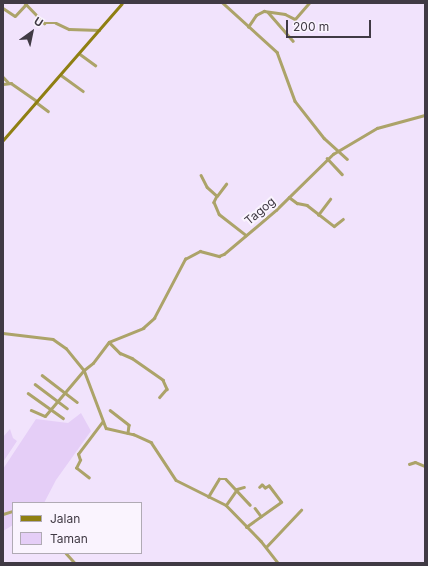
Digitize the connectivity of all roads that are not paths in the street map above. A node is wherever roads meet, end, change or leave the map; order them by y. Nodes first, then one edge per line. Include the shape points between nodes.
1 (26, 3) edge
2 (122, 3) edge
3 (223, 3) edge
4 (309, 3) edge
5 (3, 8) edge
6 (268, 12) junction
7 (248, 27) junction
8 (100, 30) junction
9 (293, 41) dead end
10 (80, 54) junction
11 (95, 65) dead end
12 (61, 75) junction
13 (3, 77) edge
14 (8, 82) junction
15 (3, 84) edge
16 (83, 91) dead end
17 (37, 101) junction
18 (48, 111) dead end
19 (425, 115) edge
20 (4, 138) edge
21 (336, 151) junction
22 (327, 158) junction
23 (346, 159) dead end
24 (342, 174) dead end
25 (201, 175) dead end
26 (226, 184) dead end
27 (217, 196) junction
28 (289, 197) junction
29 (330, 199) dead end
30 (318, 215) junction
31 (343, 219) dead end
32 (246, 235) junction
33 (3, 333) edge
34 (110, 342) junction
35 (84, 370) junction
36 (42, 375) dead end
37 (35, 384) dead end
38 (28, 393) dead end
39 (65, 393) junction
40 (160, 397) dead end
41 (58, 402) junction
42 (77, 402) dead end
43 (67, 408) dead end
44 (32, 410) dead end
45 (52, 410) junction
46 (110, 410) dead end
47 (63, 418) dead end
48 (102, 422) junction
49 (128, 433) junction
50 (409, 464) dead end
51 (425, 466) edge
52 (89, 478) dead end
53 (244, 487) dead end
54 (260, 487) dead end
55 (237, 490) junction
56 (208, 497) junction
57 (250, 505) dead end
58 (226, 506) junction
59 (255, 508) dead end
60 (301, 510) dead end
61 (261, 516) junction
62 (246, 527) junction
63 (266, 547) junction
64 (67, 554) edge
65 (75, 563) edge
66 (278, 563) edge

1 - 5 street via 16,16
1 - 8 street via 44,23 56,23 69,29
2 - 8 main road
3 - 7 street
4 - 6 street via 295,19 285,14
6 - 7 street via 259,12
6 - 9 street
7 - 21 street via 276,52 291,96
8 - 10 main road
10 - 11 street
10 - 12 main road
12 - 16 street
12 - 17 main road
13 - 14 street
14 - 15 street
14 - 17 street
17 - 18 street
17 - 20 main road
19 - 21 street, Tagog via 376,128
21 - 22 street, Tagog
21 - 23 street
22 - 24 street
22 - 28 street, Tagog
25 - 27 street
26 - 27 street
27 - 32 street via 214,202 219,214
28 - 30 street via 296,203 307,205
28 - 32 street, Tagog
29 - 30 street
30 - 31 street via 335,227
32 - 34 street, Tagog via 222,255 200,251 185,259 154,318 143,328
33 - 35 street via 53,339 66,348
34 - 35 street via 94,364
34 - 40 street via 120,353 132,358 163,380 167,387
35 - 39 street
35 - 48 street
36 - 39 street
37 - 41 street
38 - 45 street
39 - 41 street
39 - 42 street
41 - 43 street
41 - 45 street
44 - 45 street via 42,417
45 - 47 street
46 - 49 street via 129,425
48 - 49 street via 109,430
48 - 52 street via 78,454 80,460 76,468
49 - 56 street via 151,442 176,480
50 - 51 street via 415,462
53 - 55 street
54 - 61 street via 269,486 281,502
55 - 56 street via 227,480 220,479
55 - 57 street
55 - 58 street
56 - 58 street
58 - 62 street
59 - 61 street
60 - 63 street
61 - 62 street
62 - 63 street
63 - 66 street
64 - 65 street

